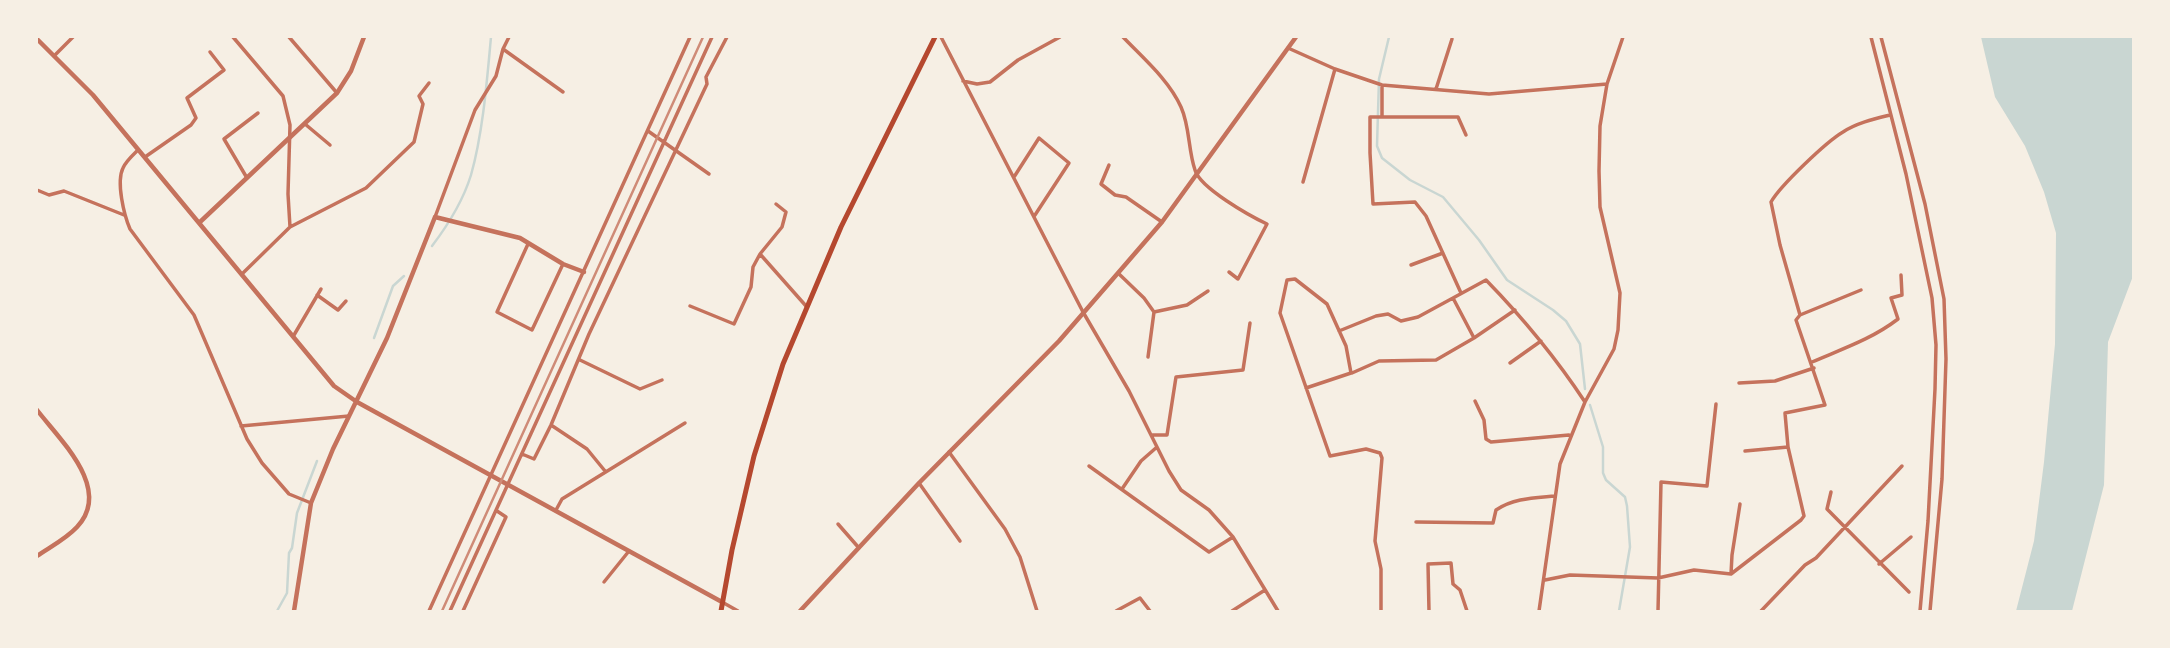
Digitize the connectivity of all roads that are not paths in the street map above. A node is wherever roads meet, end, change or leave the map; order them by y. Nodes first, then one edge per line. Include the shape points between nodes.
1 (73, 37) edge
2 (233, 37) edge
3 (364, 37) edge
4 (509, 37) edge
5 (690, 37) edge
6 (712, 37) edge
7 (727, 37) edge
8 (935, 37) edge
9 (941, 37) edge
10 (1060, 37) edge
11 (1123, 37) edge
12 (1296, 37) edge
13 (1623, 37) edge
14 (1871, 37) edge
15 (1881, 37) edge
16 (292, 38) edge
17 (37, 39) edge
18 (1452, 39) dead end
19 (1288, 47) junction
20 (503, 49) junction
21 (210, 52) dead end
22 (54, 56) junction
23 (1335, 69) junction
24 (963, 81) junction
25 (429, 83) dead end
26 (1607, 84) junction
27 (1382, 85) junction
28 (1436, 89) junction
29 (563, 92) dead end
30 (337, 93) junction
31 (258, 113) dead end
32 (1890, 115) junction
33 (1382, 116) junction
34 (305, 124) junction
35 (648, 131) junction
36 (1466, 135) dead end
37 (290, 138) junction
38 (664, 142) junction
39 (330, 145) dead end
40 (139, 149) junction
41 (674, 151) junction
42 (145, 157) junction
43 (1110, 165) dead end
44 (709, 174) dead end
45 (1195, 174) junction
46 (247, 177) junction
47 (1014, 177) junction
48 (1303, 182) dead end
49 (37, 190) edge
50 (776, 204) dead end
51 (124, 215) junction
52 (1035, 215) junction
53 (435, 217) junction
54 (200, 222) junction
55 (1161, 222) junction
56 (290, 227) junction
57 (528, 244) junction
58 (1443, 253) junction
59 (760, 254) junction
60 (563, 264) junction
61 (1411, 265) dead end
62 (584, 272) junction
63 (1229, 272) dead end
64 (243, 273) junction
65 (1118, 273) junction
66 (1901, 275) dead end
67 (321, 289) dead end
68 (1861, 290) dead end
69 (1208, 291) dead end
70 (1461, 293) junction
71 (317, 295) junction
72 (1453, 298) junction
73 (346, 301) dead end
74 (690, 306) dead end
75 (806, 306) junction
76 (1516, 310) junction
77 (1083, 312) junction
78 (1154, 312) junction
79 (1800, 315) junction
80 (1251, 323) dead end
81 (1339, 331) junction
82 (293, 335) junction
83 (1474, 338) junction
84 (1541, 341) junction
85 (1148, 357) dead end
86 (580, 359) junction
87 (1812, 362) junction
88 (1510, 363) dead end
89 (1814, 368) junction
90 (1351, 373) junction
91 (662, 380) dead end
92 (1740, 383) dead end
93 (1306, 388) junction
94 (1475, 401) dead end
95 (358, 402) junction
96 (1585, 402) junction
97 (1716, 404) dead end
98 (37, 410) edge
99 (349, 416) junction
100 (685, 423) dead end
101 (551, 425) junction
102 (241, 426) junction
103 (1151, 435) junction
104 (1570, 435) junction
105 (1157, 447) junction
106 (1788, 447) junction
107 (1745, 451) dead end
108 (949, 452) junction
109 (522, 454) junction
110 (1089, 466) dead end
111 (1902, 466) dead end
112 (605, 472) junction
113 (491, 474) junction
114 (919, 483) junction
115 (509, 484) junction
116 (1122, 489) junction
117 (1831, 492) dead end
118 (1555, 496) junction
119 (311, 503) junction
120 (1740, 504) dead end
121 (556, 510) junction
122 (497, 511) junction
123 (1416, 522) dead end
124 (838, 524) dead end
125 (1844, 528) junction
126 (1233, 537) junction
127 (1911, 537) dead end
128 (960, 541) dead end
129 (859, 548) junction
130 (629, 551) junction
131 (37, 556) edge
132 (1879, 564) junction
133 (1731, 575) junction
134 (1658, 578) junction
135 (1545, 580) junction
136 (604, 582) dead end
137 (1265, 590) junction
138 (1909, 592) dead end
139 (722, 602) junction
140 (294, 611) edge
141 (430, 611) edge
142 (450, 611) edge
143 (463, 611) edge
144 (721, 611) edge
145 (738, 611) edge
146 (800, 611) edge
147 (1037, 611) edge
148 (1116, 611) edge
149 (1150, 611) edge
150 (1232, 611) edge
151 (1278, 611) edge
152 (1381, 611) edge
153 (1429, 611) edge
154 (1467, 611) edge
155 (1539, 611) edge
156 (1657, 611) edge
157 (1760, 611) edge
158 (1920, 611) edge
159 (1930, 611) edge

1 - 22 street
2 - 37 street via 283,96
3 - 30 street
4 - 20 street
5 - 35 street
6 - 38 street
7 - 41 street
8 - 75 main road
9 - 24 street
10 - 24 street via 990,82
11 - 45 street via 1178,101
12 - 19 street
13 - 26 street
14 - 32 street
15 - 159 street via 1925,204 1944,299 1947,359 1942,479
16 - 30 street
17 - 22 street
18 - 28 street
19 - 23 street
19 - 45 street
20 - 29 street
20 - 53 street via 496,76 475,110
21 - 42 street via 224,70 187,98 196,118
22 - 40 street
23 - 27 street
23 - 48 street
24 - 47 street
25 - 56 street via 419,96 423,104 414,142 366,188
26 - 28 street via 1489,94
26 - 96 street via 1600,126 1600,207 1620,293 1620,313 1614,349
27 - 28 street
27 - 33 street
30 - 34 street
31 - 46 street via 224,139
32 - 79 street via 1841,133 1771,202
32 - 158 street via 1922,241 1936,345
33 - 36 street via 1458,117
33 - 58 street via 1370,117 1373,204 1415,202
34 - 37 street
34 - 39 street
35 - 38 street
35 - 62 street
37 - 46 street
37 - 56 street
38 - 41 street
38 - 109 street
40 - 42 street
40 - 51 street via 122,169
41 - 44 street
41 - 86 street
42 - 54 street
43 - 55 street via 1101,184
45 - 55 street
45 - 63 street via 1237,208 1267,224 1238,279
46 - 54 street
47 - 52 street
47 - 52 street via 1039,138 1069,163
49 - 51 street via 49,195 64,191
50 - 59 street via 786,212 782,227
51 - 102 street via 134,237 194,315
52 - 77 street
53 - 57 street
53 - 95 street
54 - 64 street
55 - 65 street
56 - 64 street
57 - 60 street
57 - 60 street via 497,312 532,330
58 - 61 street
58 - 70 street
59 - 74 street via 734,324
59 - 75 street
60 - 62 street
62 - 113 street
64 - 82 street
65 - 77 street
65 - 78 street
66 - 87 street via 1902,295 1891,298 1898,319 1857,344
67 - 71 street
68 - 79 street
69 - 78 street via 1187,305
70 - 72 street
70 - 76 street via 1486,280
71 - 73 street via 338,310
71 - 82 street
72 - 81 street via 1418,317 1401,321 1388,314 1376,316
72 - 83 street
75 - 139 main road via 754,456
76 - 83 street
76 - 84 street
77 - 103 street
77 - 108 street
78 - 85 street
79 - 87 street via 1796,320
80 - 103 street via 1243,370 1176,377 1167,435
81 - 90 street
81 - 93 street via 1327,304 1295,279 1287,280 1280,313
82 - 95 street via 334,386
83 - 90 street via 1436,360 1379,361
84 - 88 street
84 - 96 street
86 - 91 street via 640,389
86 - 101 street
87 - 89 street
89 - 92 street via 1775,381
89 - 106 street via 1825,405 1784,414
90 - 93 street
93 - 152 street via 1330,456 1366,449 1382,458 1375,541 1381,569
94 - 104 street via 1486,439 1491,442
95 - 99 street
95 - 113 street
96 - 104 street
97 - 134 street via 1707,486 1661,482
98 - 131 street via 78,463 89,501 79,526
99 - 102 street
99 - 119 street
100 - 112 street
101 - 109 street via 534,460
101 - 112 street via 587,449
102 - 119 street via 262,463 289,494
103 - 105 street
104 - 118 street
105 - 116 street
105 - 126 street via 1181,489 1209,510
106 - 107 street
106 - 133 street via 1804,516
108 - 114 street
108 - 147 street via 1005,529
109 - 115 street
110 - 116 street
111 - 125 street
112 - 121 street via 562,499
113 - 115 street
113 - 141 street
114 - 128 street
114 - 129 street
115 - 121 street
115 - 122 street
116 - 126 street via 1209,552
117 - 125 street via 1827,509
118 - 123 street via 1507,503 1496,510 1493,523
118 - 135 street
119 - 140 street
120 - 133 street
121 - 130 street
122 - 142 street
122 - 143 street via 506,517
124 - 129 street
125 - 132 street
125 - 157 street
126 - 137 street
127 - 132 street
129 - 146 street
130 - 136 street
130 - 139 street
132 - 138 street
133 - 134 street via 1694,570
134 - 135 street via 1570,575
134 - 156 street
135 - 155 street
137 - 150 street
137 - 151 street
139 - 144 main road
139 - 145 street
148 - 149 street via 1140,598
153 - 154 street via 1428,564 1451,563 1453,584

